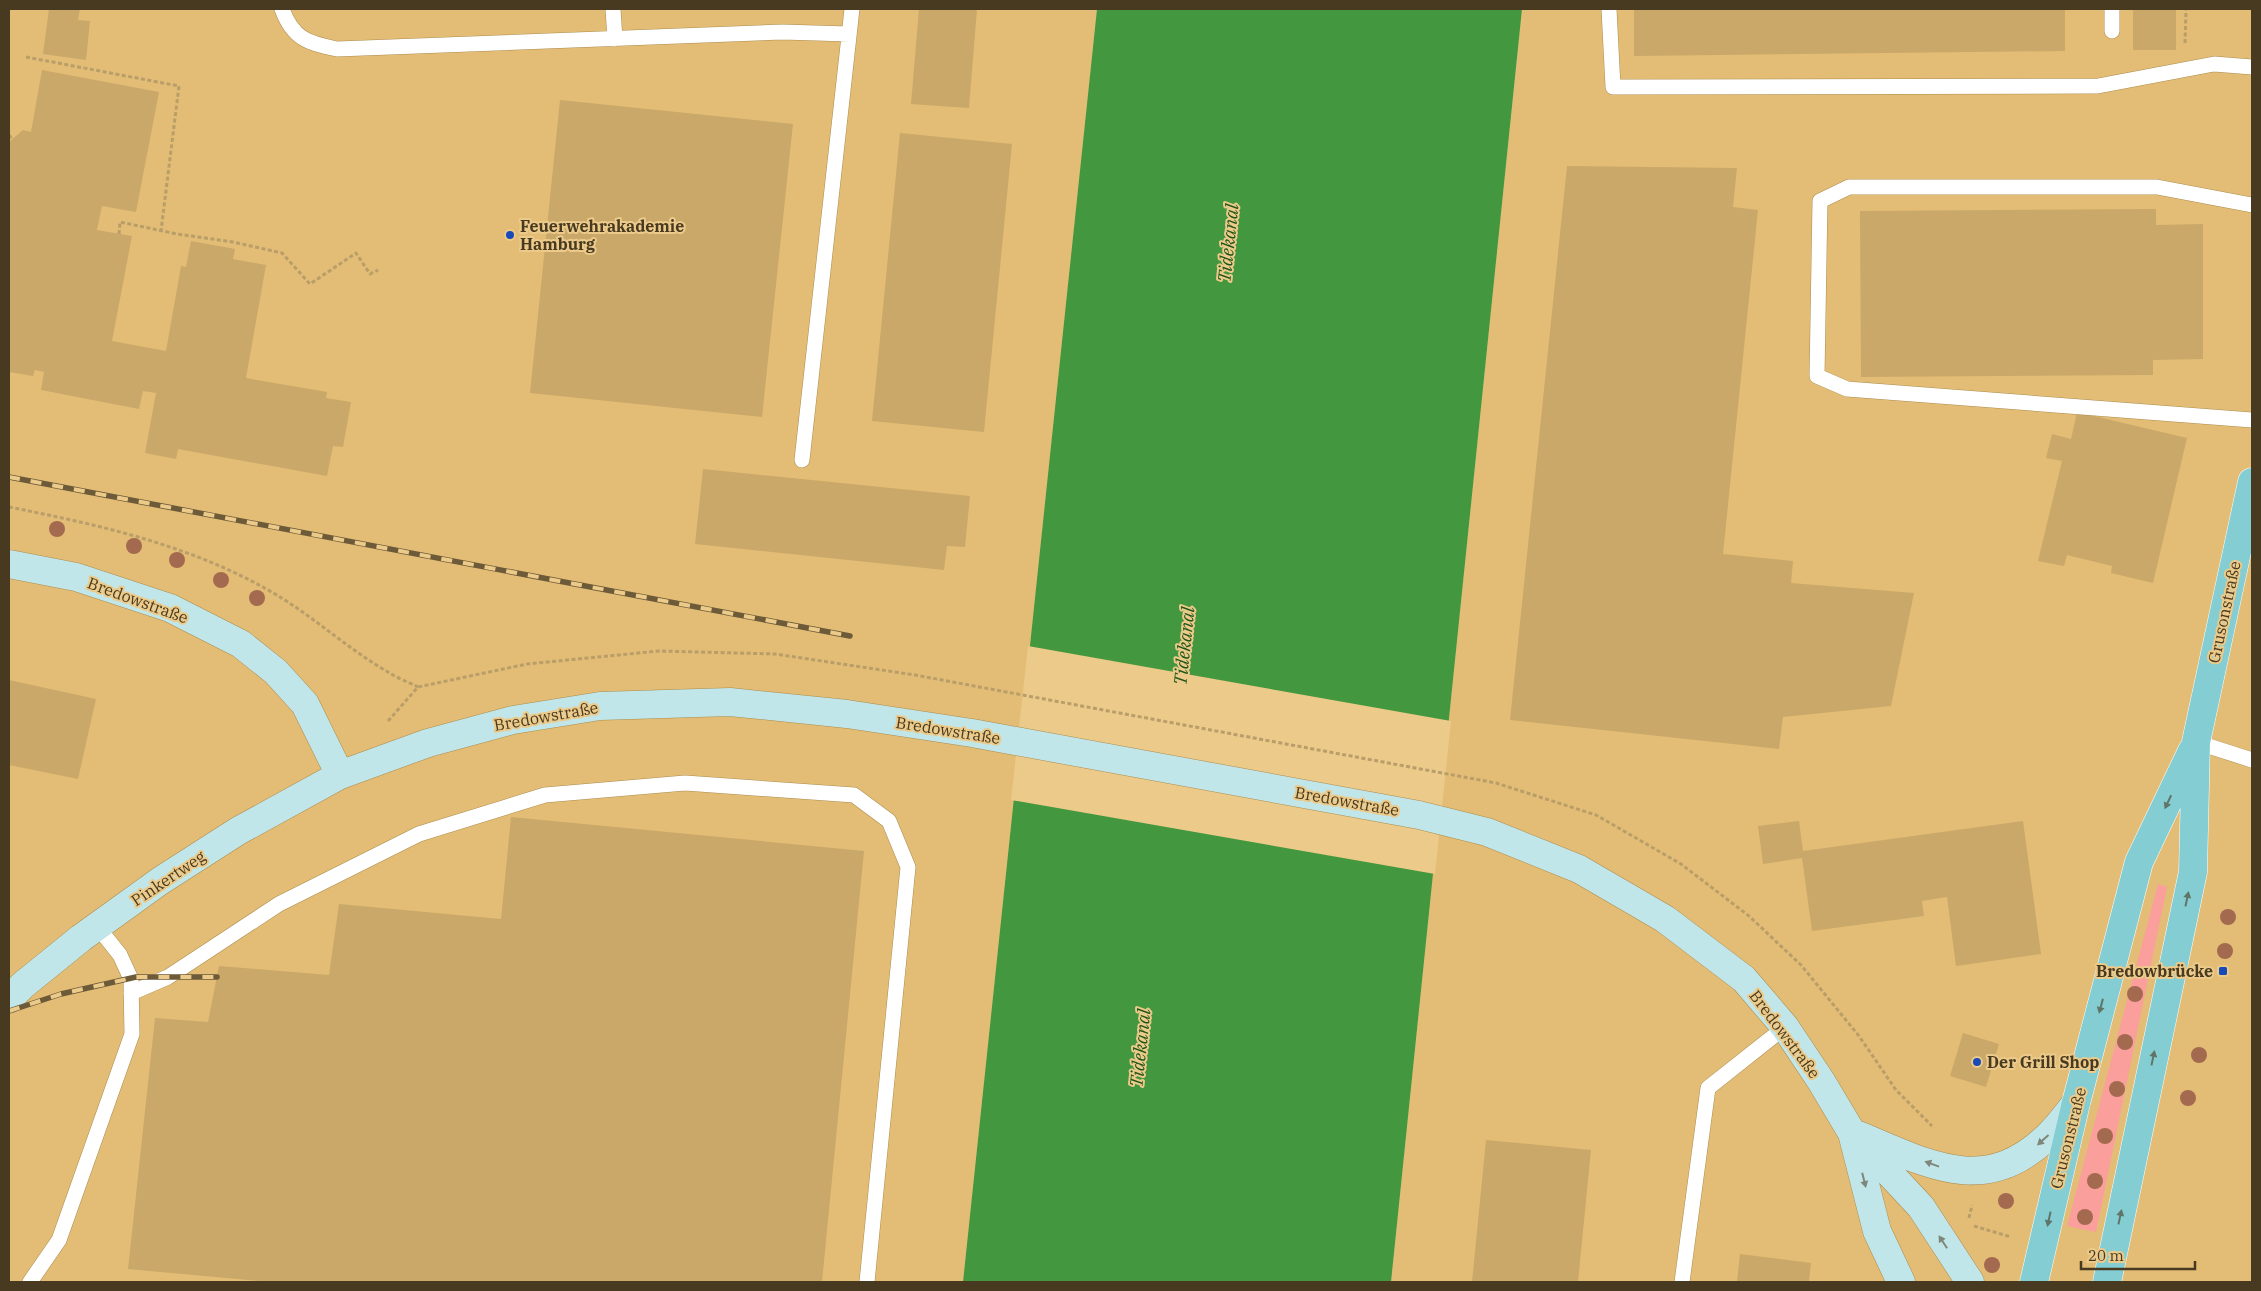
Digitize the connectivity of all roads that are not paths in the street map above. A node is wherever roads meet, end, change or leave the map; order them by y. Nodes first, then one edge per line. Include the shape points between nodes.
1 (282, 9) edge
2 (613, 9) edge
3 (852, 9) edge
4 (1609, 9) edge
5 (2112, 9) edge
6 (2112, 31) dead end
7 (849, 34) junction
8 (615, 39) junction
9 (2252, 67) edge
10 (2252, 205) edge
11 (2252, 420) edge
12 (802, 460) dead end
13 (2252, 482) edge
14 (9, 564) edge
15 (2196, 742) junction
16 (2252, 760) edge
17 (340, 775) junction
18 (97, 926) junction
19 (132, 993) junction
20 (9, 998) edge
21 (1785, 1027) junction
22 (2076, 1103) junction
23 (1852, 1133) junction
24 (30, 1282) edge
25 (866, 1282) edge
26 (1682, 1282) edge
27 (1901, 1282) edge
28 (1970, 1282) edge
29 (2034, 1282) edge
30 (2107, 1282) edge

1 - 8 lane via 288,24 310,44 337,49
2 - 8 lane
3 - 7 lane
4 - 9 lane via 1613,87 2098,86 2214,64
5 - 6 lane
7 - 8 lane via 782,32
7 - 12 lane
10 - 11 lane via 2157,187 1850,187 1820,201 1818,376 1847,389
13 - 15 main road, Grusonstraße
14 - 17 street, Bredowstraße via 76,577 170,608 241,644 276,672 305,704
15 - 16 lane
15 -> 22 main road, Grusonstraße via 2139,862
30 -> 15 main road, Grusonstraße via 2193,872
17 - 18 street, Pinkertweg via 238,831
17 - 21 street, Bredowstraße via 428,743 513,720 600,706 730,702 847,714 972,733 1419,815 1487,832 1579,869 1665,919 1744,978
18 - 19 lane via 120,955 131,979
18 - 20 street, Pinkertweg
19 - 24 lane via 132,1034 59,1240
19 - 25 lane via 168,977 279,904 419,834 545,795 685,782 854,795 889,821 908,867
21 - 23 street, Bredowstraße
21 - 26 lane via 1708,1088
22 -> 23 street via 2032,1150 2016,1160 1980,1171 1936,1166
22 -> 29 main road, Grusonstraße
23 -> 27 street, Bredowstraße via 1877,1231
28 -> 23 street, Bredowstraße via 1921,1207

